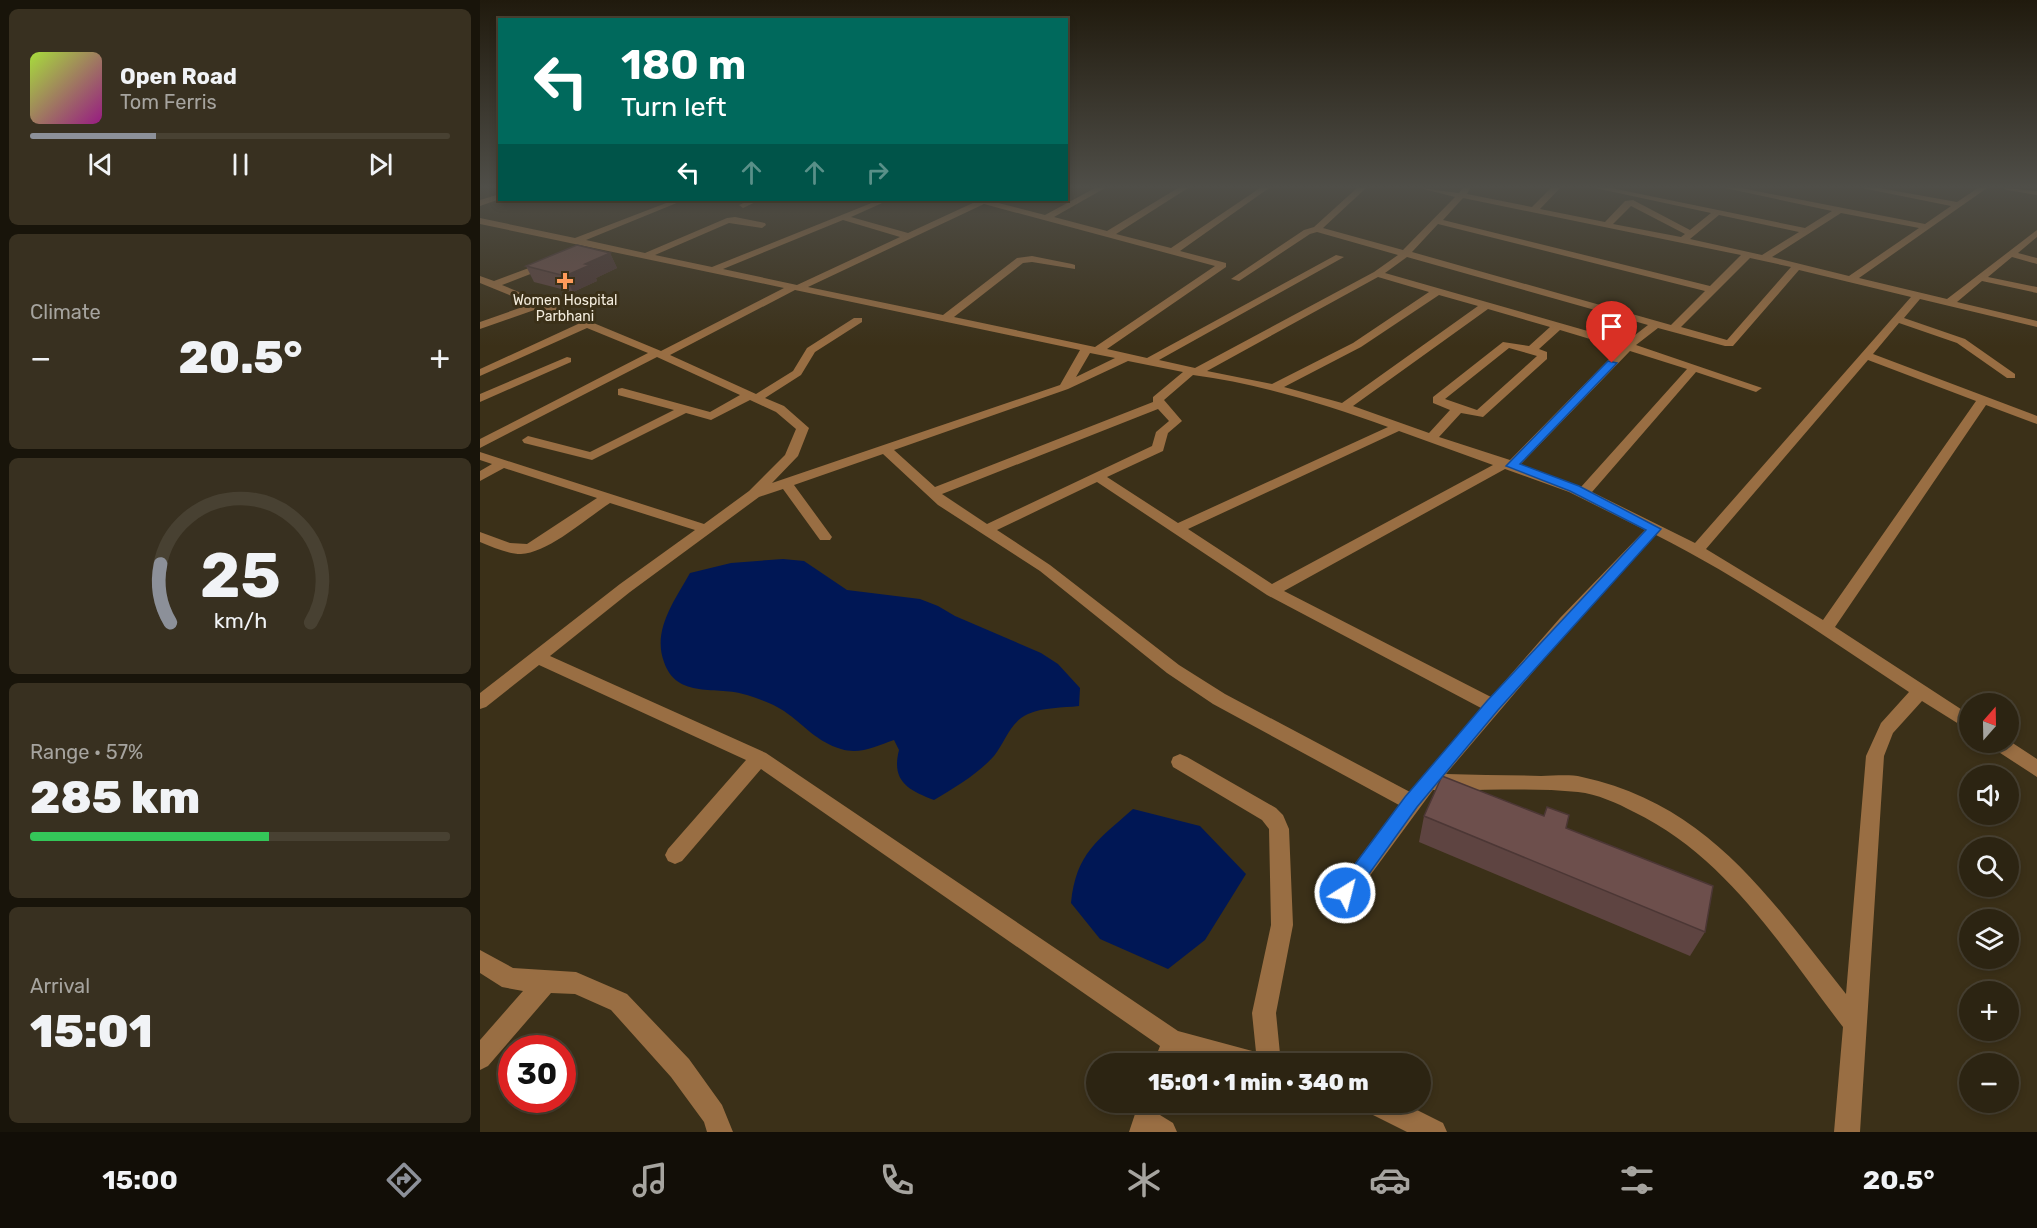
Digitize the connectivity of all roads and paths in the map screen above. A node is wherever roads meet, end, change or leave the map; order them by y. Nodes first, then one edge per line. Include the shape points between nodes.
1 (552, 241) edge
2 (589, 241) edge
3 (681, 241) edge
4 (785, 241) edge
5 (898, 241) edge
6 (1133, 241) edge
7 (1188, 241) edge
8 (1294, 241) edge
9 (1363, 241) edge
10 (1418, 241) edge
11 (1516, 241) edge
12 (1700, 241) edge
13 (1789, 241) edge
14 (1905, 241) edge
15 (2028, 241) edge
16 (575, 247) junction
17 (1172, 252) junction
18 (1407, 252) junction
19 (2010, 254) junction
20 (1748, 255) junction
21 (645, 256) junction
22 (1339, 257) dead end
23 (1764, 258) junction
24 (555, 261) edge
25 (2037, 261) edge
26 (1797, 266) junction
27 (1072, 267) dead end
28 (713, 270) junction
29 (1377, 274) junction
30 (1981, 278) junction
31 (480, 279) edge
32 (1236, 279) dead end
33 (1851, 279) junction
34 (493, 285) junction
35 (796, 288) junction
36 (1712, 290) junction
37 (2037, 290) edge
38 (1438, 291) junction
39 (1918, 295) junction
40 (1949, 303) junction
41 (538, 305) junction
42 (1487, 305) junction
43 (1898, 318) junction
44 (945, 319) junction
45 (858, 320) dead end
46 (587, 324) junction
47 (1656, 324) junction
48 (2037, 324) edge
49 (480, 326) edge
50 (1558, 326) junction
51 (1673, 329) junction
52 (1628, 346) junction
53 (1091, 350) junction
54 (1531, 350) junction
55 (659, 354) junction
56 (1867, 356) junction
57 (1126, 357) junction
58 (567, 360) dead end
59 (1148, 362) junction
60 (1694, 368) junction
61 (1194, 371) junction
62 (480, 373) edge
63 (2011, 376) dead end
64 (1064, 387) junction
65 (1274, 388) junction
66 (1756, 388) dead end
67 (622, 393) dead end
68 (753, 397) junction
69 (480, 398) edge
70 (1983, 400) junction
71 (1159, 404) junction
72 (1344, 407) junction
73 (1458, 409) junction
74 (683, 410) junction
75 (2037, 420) edge
76 (1398, 427) junction
77 (1431, 438) junction
78 (528, 440) dead end
79 (480, 444) edge
80 (886, 448) junction
81 (480, 456) edge
82 (504, 463) junction
83 (1509, 464) junction
84 (480, 477) edge
85 (1098, 477) junction
86 (786, 483) junction
87 (934, 492) junction
88 (754, 494) junction
89 (1583, 494) junction
90 (609, 498) junction
91 (706, 529) junction
92 (1176, 529) junction
93 (1654, 529) junction
94 (985, 530) junction
95 (480, 537) edge
96 (825, 537) dead end
97 (1697, 550) junction
98 (1272, 591) junction
99 (1825, 629) junction
100 (537, 657) junction
101 (1920, 692) junction
102 (480, 702) edge
103 (1492, 706) junction
104 (1959, 717) edge
105 (2013, 753) edge
106 (759, 758) junction
107 (1180, 762) dead end
108 (2037, 769) edge
109 (1428, 782) junction
110 (1411, 802) junction
111 (675, 855) dead end
112 (1345, 893) dead end
113 (480, 961) edge
114 (547, 980) junction
115 (1855, 1024) junction
116 (1173, 1041) junction
117 (1169, 1053) edge
118 (1216, 1053) edge
119 (1268, 1053) edge
120 (480, 1058) edge
121 (1396, 1113) edge
122 (720, 1132) edge
123 (1434, 1132) edge
124 (1847, 1132) edge

1 - 16 street
2 - 16 street
3 - 21 street
4 - 28 street
5 - 35 street
6 - 17 street
7 - 17 street
8 - 32 street
9 - 18 street
10 - 18 street
11 - 36 street
12 - 20 street
13 - 23 street
14 - 33 street
15 - 19 street
16 - 21 street via 595,245
17 - 53 street via 1217,262 1222,267
18 - 29 street
18 - 47 street
19 - 25 street
19 - 30 street
20 - 23 street
20 - 36 street
21 - 28 street
22 - 59 street
23 - 26 street
24 - 34 street
26 - 33 street
26 - 51 street via 1732,344
27 - 44 street via 1020,260
28 - 35 street
29 - 38 street
29 - 61 street
30 - 37 street
30 - 40 street
31 - 34 street
33 - 39 street
34 - 41 street
35 - 44 street
35 - 55 street
36 - 51 street
38 - 42 street
38 - 65 street via 1357,345
39 - 40 street
39 - 43 street
40 - 48 street
41 - 46 street
41 - 49 street
42 - 50 street
42 - 72 street
43 - 56 street
43 - 63 street via 1961,341
44 - 53 street
45 - 68 street via 811,350 797,373
46 - 55 street
46 - 62 street
47 - 51 street
47 - 52 street
50 - 52 street
50 - 54 street
52 - 60 street
52 - 83 street
53 - 57 street
53 - 64 street
54 - 73 street via 1544,356 1479,414
54 - 73 street via 1507,344 1437,400
55 - 68 street
55 - 79 street
56 - 70 street
56 - 97 street
57 - 59 street
57 - 64 street
58 - 69 street
59 - 61 street
60 - 66 street
60 - 89 street
61 - 65 street
61 - 71 street via 1159,398
64 - 80 street
65 - 72 street
67 - 74 street
68 - 74 street via 717,415
68 - 88 street via 780,409 803,428 791,456
70 - 75 street
70 - 99 street
71 - 85 street via 1176,421 1162,432 1160,446
71 - 87 street
72 - 76 street
73 - 77 street
74 - 78 street via 592,456
76 - 77 street
76 - 92 street
77 - 83 street
80 - 86 street
80 - 87 street
81 - 82 street
82 - 84 street
82 - 90 street
83 - 89 street
83 - 98 street
85 - 92 street
85 - 94 street
86 - 88 street
86 - 96 street
87 - 94 street
88 - 91 street
89 - 93 street
90 - 91 street
90 - 95 street via 531,548 516,550
91 - 100 street
92 - 98 street
93 - 97 street
93 - 103 street
94 - 110 street via 1045,568 1173,669 1219,699
97 - 99 street
98 - 103 street
99 - 101 street
100 - 102 street
100 - 106 street
101 - 104 street
101 - 115 street via 1888,724 1875,756
103 - 109 street
105 - 108 street
106 - 111 street
106 - 116 street
107 - 119 street via 1269,814 1279,829 1282,925 1264,1013
109 - 110 street
109 - 115 street via 1580,784 1620,796 1666,818 1723,861 1749,888
110 - 112 street
113 - 114 street via 510,979
114 - 120 street
114 - 122 street via 576,983 619,1002 680,1068 713,1114
115 - 124 street
116 - 117 street
116 - 118 street
121 - 123 street

